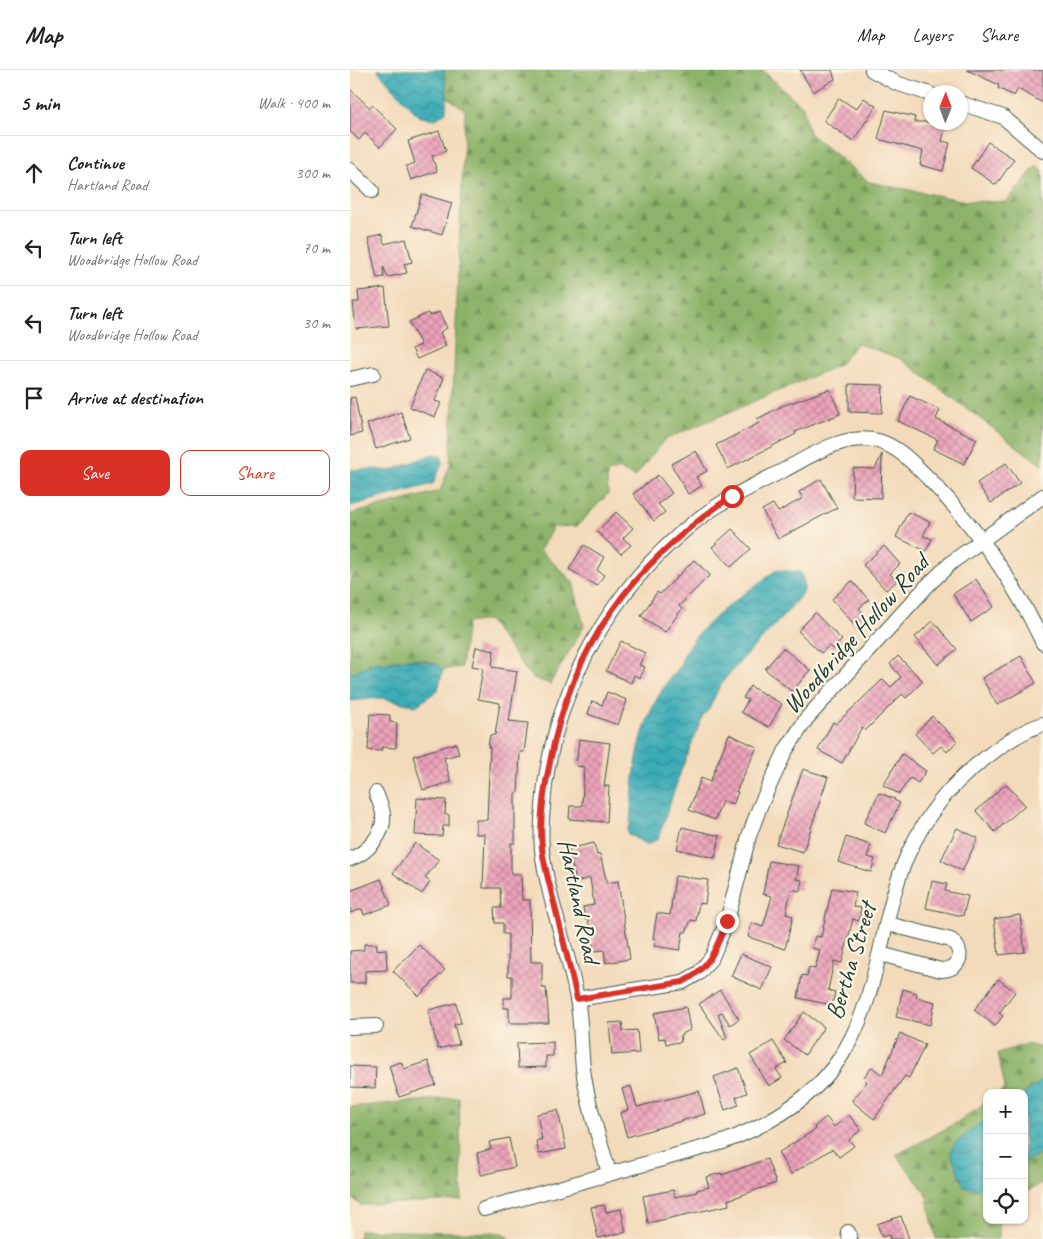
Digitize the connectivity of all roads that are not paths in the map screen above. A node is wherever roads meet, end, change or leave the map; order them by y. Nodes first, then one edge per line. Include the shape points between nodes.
1 (872, 70) edge
2 (923, 92) edge
3 (968, 106) edge
4 (1043, 152) edge
5 (350, 170) edge
6 (372, 191) dead end
7 (373, 374) dead end
8 (350, 380) edge
9 (1043, 496) edge
10 (983, 540) junction
11 (1043, 643) edge
12 (1043, 724) edge
13 (376, 792) dead end
14 (350, 859) edge
15 (888, 924) junction
16 (880, 954) junction
17 (577, 999) junction
18 (376, 1026) dead end
19 (350, 1027) edge
20 (609, 1173) junction
21 (484, 1209) dead end

1 - 2 street via 896,84
3 - 4 street via 1003,117
5 - 6 street
7 - 8 street
9 - 10 street, Woodbridge Hollow Road
10 - 11 street, Hartland Road via 1007,574
10 - 17 street, Woodbridge Hollow Road via 952,562 927,586 807,718 786,750 749,836 727,921 712,957 699,973 683,982
10 - 17 street, Hartland Road via 912,461 878,441 857,439 836,443 732,496 694,522 635,578 589,647 570,687 545,785 542,848
12 - 15 street, Bertha Street via 999,747 965,774 942,799 908,855
13 - 14 street via 383,815 381,830 372,845
15 - 16 street, Bertha Street
15 - 16 street via 951,940 959,946 961,956 951,970 941,970
16 - 20 street, Bertha Street via 857,1028 840,1059 802,1099 750,1132
17 - 20 street, Hartland Road via 584,1076
18 - 19 street
20 - 21 street, Bertha Street

